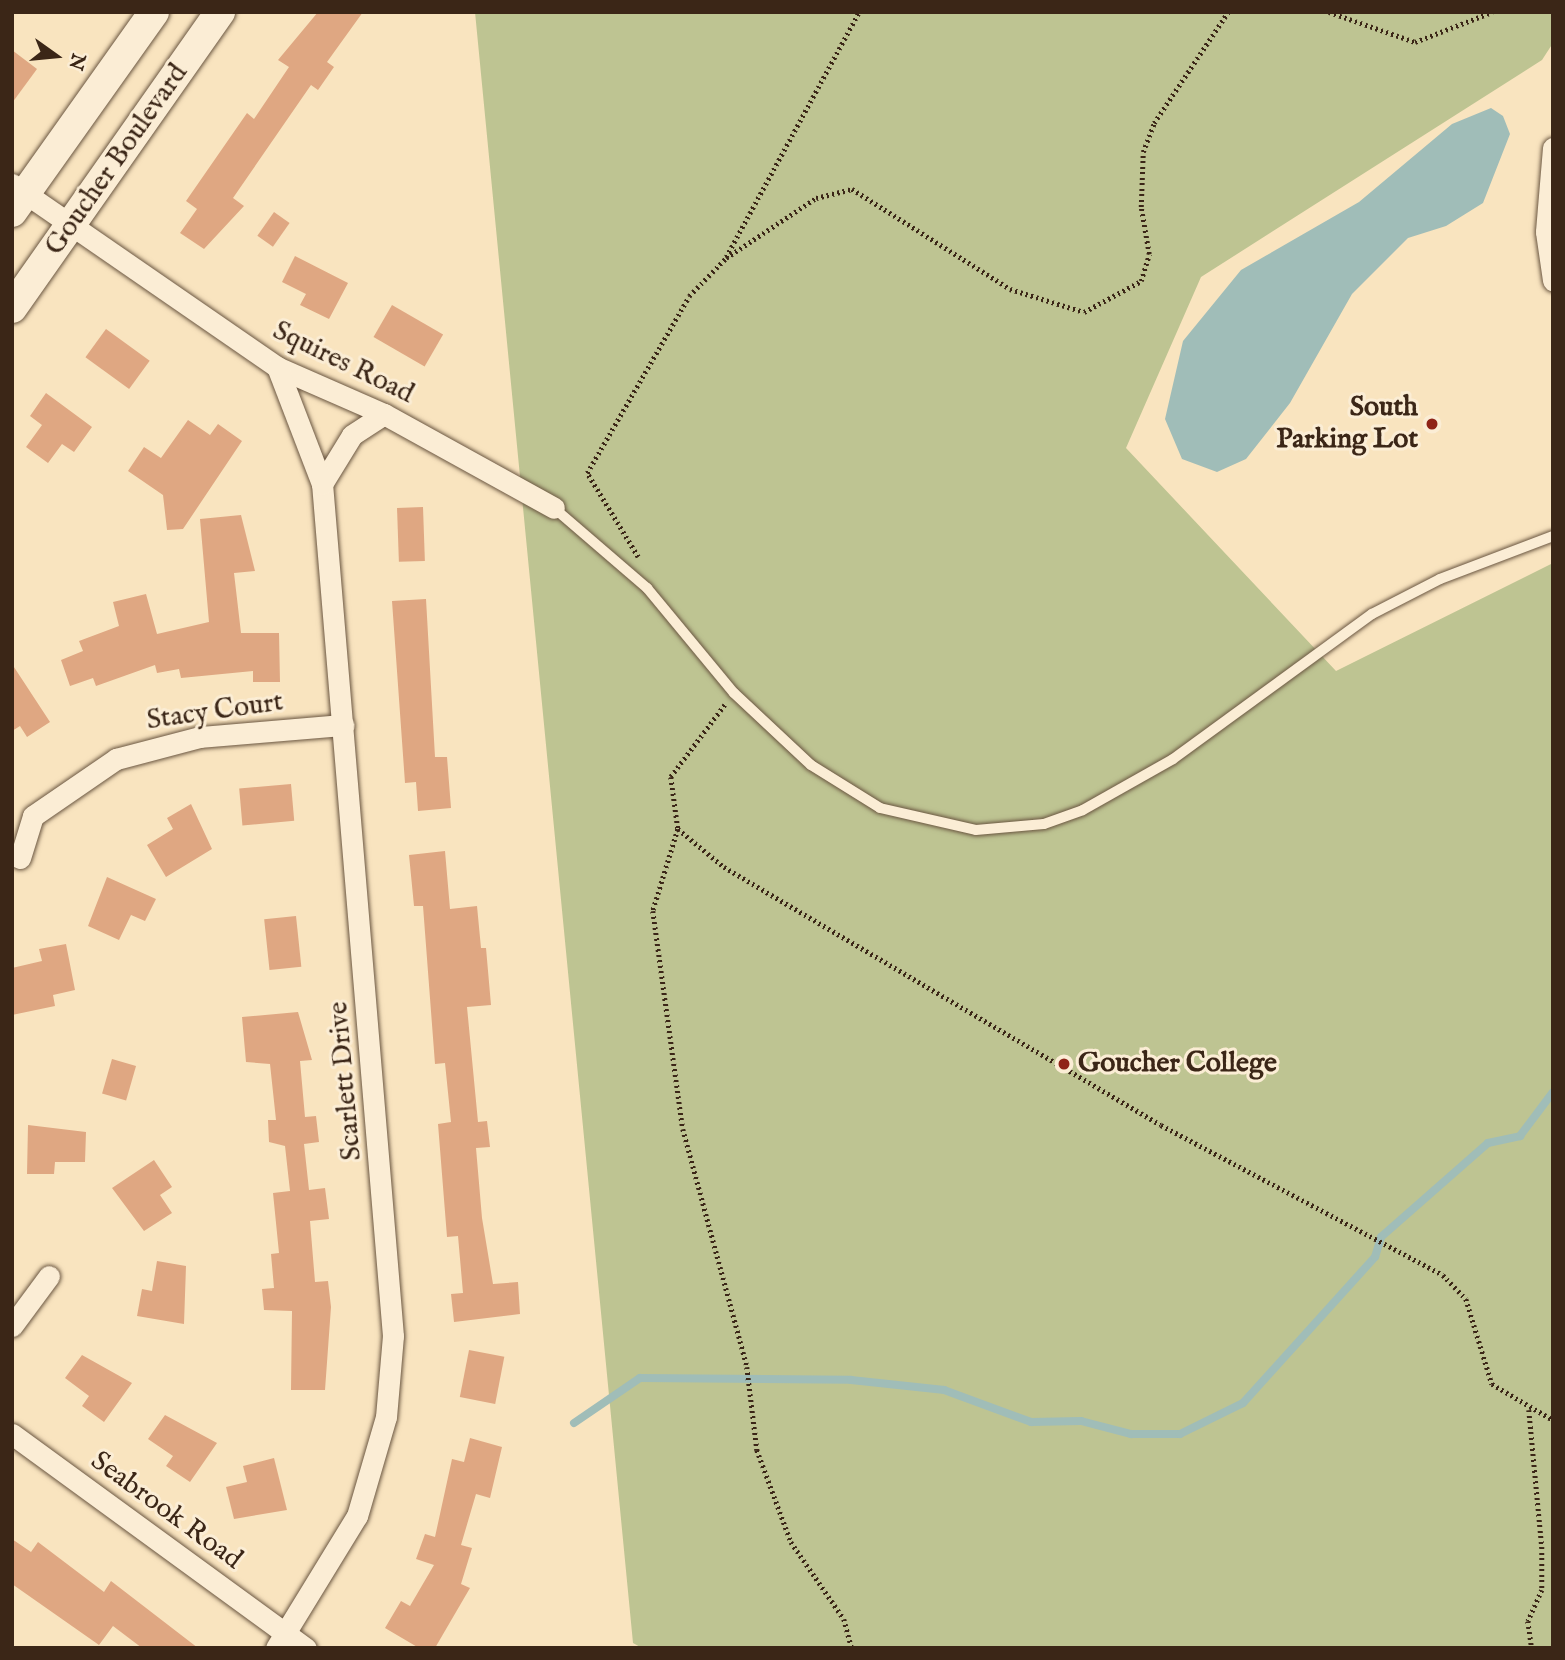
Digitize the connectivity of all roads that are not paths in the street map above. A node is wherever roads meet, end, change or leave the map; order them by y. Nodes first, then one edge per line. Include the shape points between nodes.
1 (154, 12) edge
2 (220, 12) edge
3 (1553, 148) edge
4 (17, 196) edge
5 (72, 225) junction
6 (1553, 280) edge
7 (12, 308) edge
8 (277, 367) junction
9 (384, 414) junction
10 (322, 484) junction
11 (554, 508) joint
12 (1553, 536) edge
13 (343, 724) junction
14 (20, 858) dead end
15 (49, 1276) dead end
16 (12, 1326) edge
17 (12, 1434) edge
18 (282, 1640) edge
19 (306, 1648) edge

1 - 4 main road, Goucher Boulevard
2 - 5 main road, Goucher Boulevard
3 - 6 street via 1546,221
4 - 5 street, Squires Road
5 - 7 main road, Goucher Boulevard
5 - 8 street, Squires Road
8 - 9 street, Squires Road
8 - 10 street, Scarlett Drive
9 - 10 street via 352,435
9 - 11 street, Squires Road
10 - 13 street, Scarlett Drive
11 - 12 lane via 647,588 734,693 811,765 880,808 976,830 1044,824 1083,810 1173,759 1372,614 1440,579
13 - 14 street, Stacy Court via 200,737 116,759 33,816
13 - 18 street, Scarlett Drive via 393,1295 391,1378 357,1516
15 - 16 street
17 - 18 street, Seabrook Road
18 - 19 street, Seabrook Road

